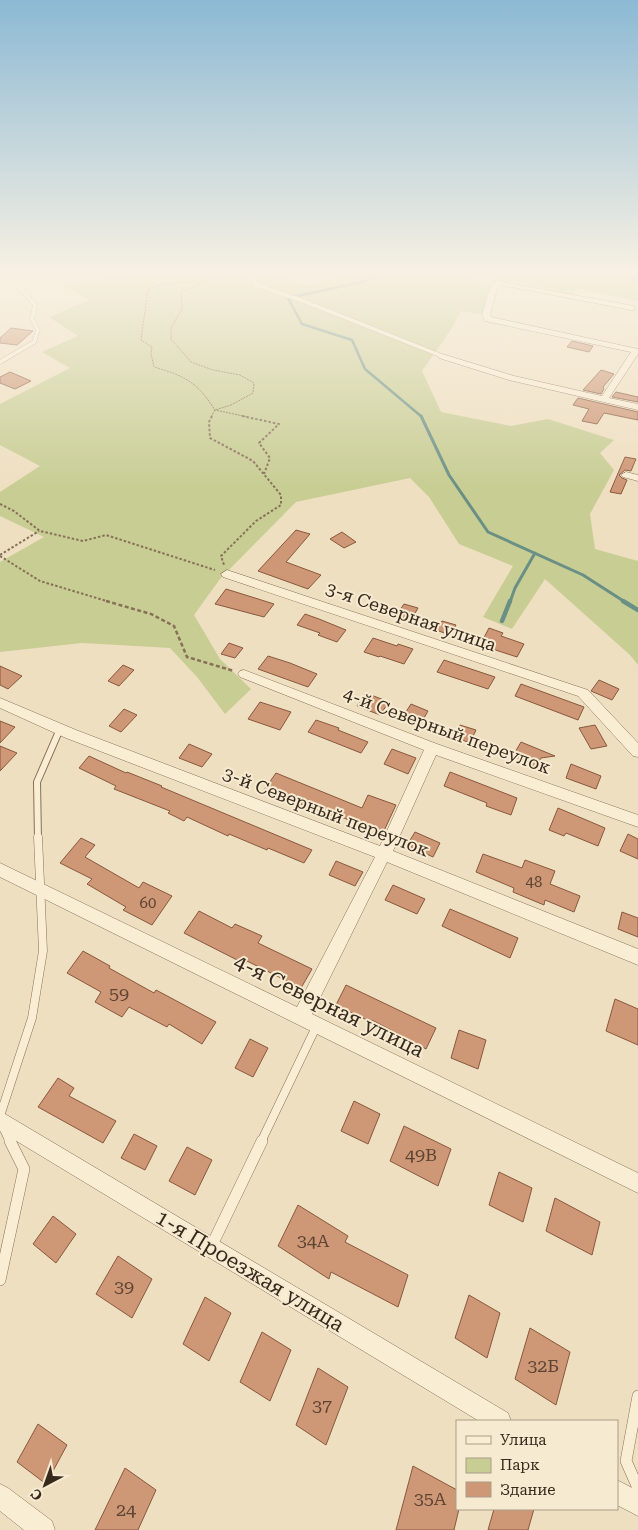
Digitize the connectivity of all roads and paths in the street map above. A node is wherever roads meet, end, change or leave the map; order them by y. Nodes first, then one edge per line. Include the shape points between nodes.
1 (32, 343) edge
2 (146, 343) edge
3 (175, 343) edge
4 (410, 343) edge
5 (602, 343) edge
6 (637, 351) edge
7 (442, 356) joint
8 (0, 362) edge
9 (604, 399) junction
10 (638, 406) edge
11 (215, 410) junction
12 (264, 474) junction
13 (626, 475) dead end
14 (638, 478) edge
15 (0, 504) edge
16 (40, 531) junction
17 (0, 556) edge
18 (227, 574) junction
19 (244, 674) joint
20 (0, 703) edge
21 (60, 729) junction
22 (432, 748) junction
23 (638, 752) edge
24 (638, 821) edge
25 (384, 854) junction
26 (0, 870) edge
27 (40, 889) junction
28 (638, 957) edge
29 (301, 1017) junction
30 (317, 1025) junction
31 (0, 1119) edge
32 (638, 1182) edge
33 (211, 1247) junction
34 (0, 1280) edge
35 (638, 1396) edge
36 (498, 1420) edge
37 (638, 1488) edge
38 (618, 1493) edge
39 (0, 1496) edge
40 (638, 1504) edge
41 (43, 1530) edge

1 - 8 lane
2 - 11 path via 152,348 154,367 188,377 200,387
3 - 11 path via 191,362 213,370 240,374 254,383 253,393
4 - 7 lane
5 - 6 street
6 - 9 street
7 - 9 street via 512,378
9 - 10 street
11 - 12 path via 209,422 210,438 253,461
11 - 12 path via 279,424 258,443 270,458
12 - 18 path via 281,495 281,505 256,520 221,556
13 - 14 street
15 - 16 path
16 - 17 path
16 - 18 path via 84,541 106,535
17 - 19 path via 40,581 151,614 174,626 187,656
18 - 23 street, 3-я Северная улица via 583,694
19 - 22 street, 4-й Северный переулок
20 - 21 street, 3-й Северный переулок
21 - 25 street, 3-й Северный переулок
21 - 27 lane via 37,782
22 - 24 street, 4-й Северный переулок
22 - 25 street
25 - 28 street, 3-й Северный переулок
25 - 29 street
26 - 27 street, 4-я Северная улица
27 - 29 street, 4-я Северная улица
27 - 31 lane via 43,951 32,1018
29 - 30 street, 4-я Северная улица
30 - 32 street, 4-я Северная улица
30 - 33 lane
31 - 33 street, 1-я Проезжая улица
31 - 34 lane via 24,1169
33 - 36 street, 1-я Проезжая улица
35 - 37 lane via 626,1461
38 - 40 street
39 - 41 street

